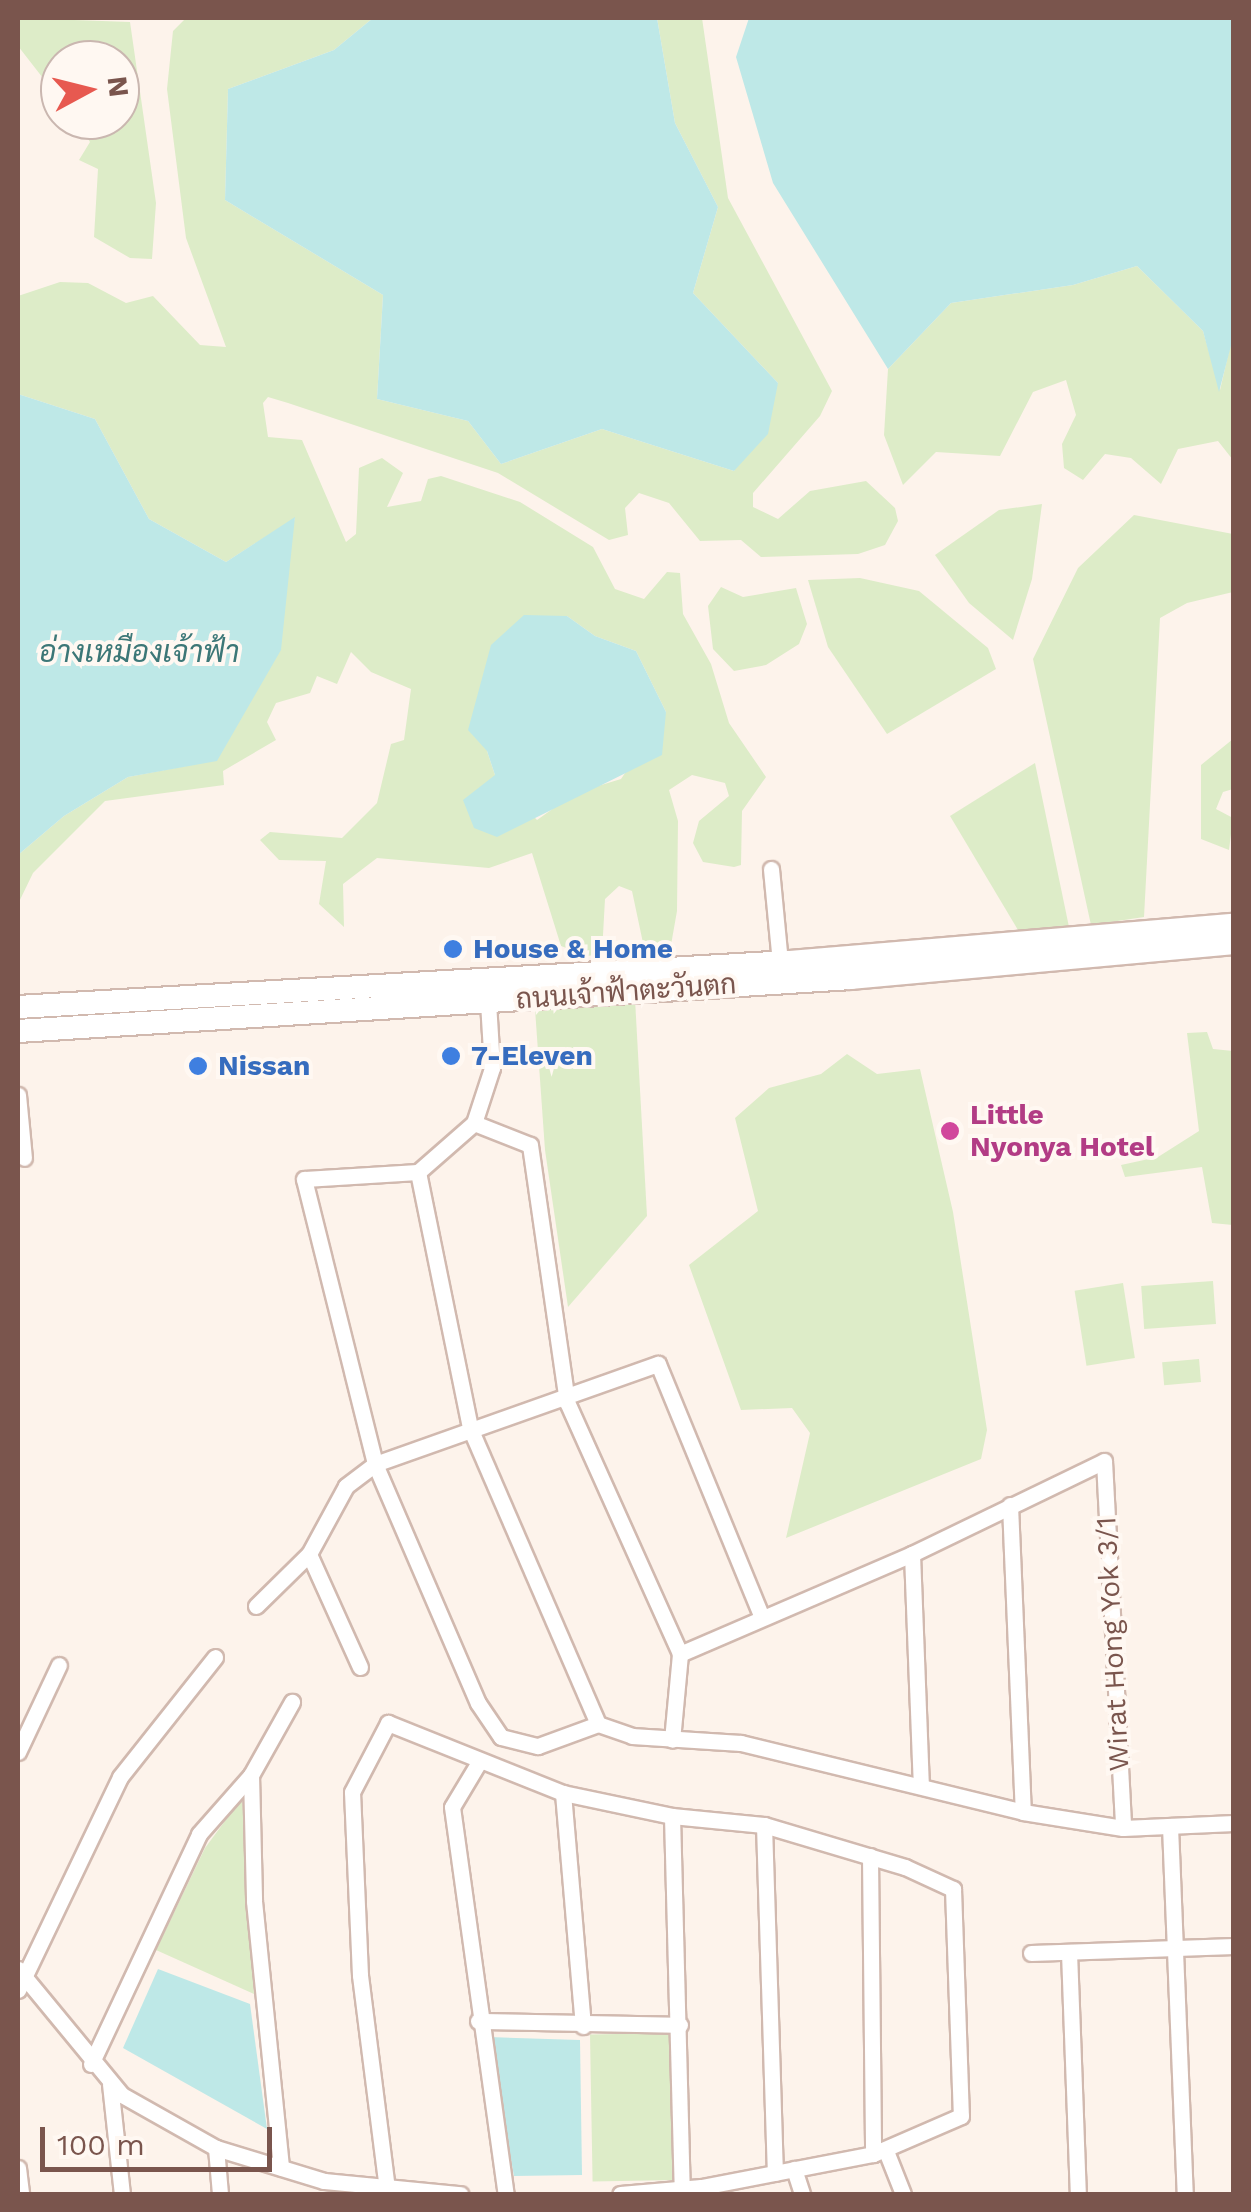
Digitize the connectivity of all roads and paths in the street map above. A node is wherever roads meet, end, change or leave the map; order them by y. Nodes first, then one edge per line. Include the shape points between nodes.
1 (771, 869) dead end
2 (1234, 926) edge
3 (1234, 944) edge
4 (780, 963) junction
5 (488, 1002) junction
6 (18, 1007) edge
7 (18, 1031) edge
8 (18, 1095) edge
9 (474, 1124) junction
10 (24, 1158) dead end
11 (418, 1172) junction
12 (567, 1402) junction
13 (470, 1428) junction
14 (375, 1464) junction
15 (1010, 1505) junction
16 (309, 1554) junction
17 (912, 1554) junction
18 (256, 1606) dead end
19 (762, 1617) junction
20 (680, 1654) junction
21 (215, 1658) dead end
22 (59, 1666) dead end
23 (360, 1667) dead end
24 (292, 1702) dead end
25 (598, 1724) junction
26 (672, 1740) junction
27 (18, 1752) edge
28 (479, 1762) junction
29 (252, 1775) junction
30 (921, 1785) junction
31 (563, 1793) junction
32 (1023, 1812) junction
33 (672, 1816) junction
34 (1234, 1823) edge
35 (764, 1825) junction
36 (1170, 1826) junction
37 (1122, 1828) junction
38 (870, 1856) junction
39 (1234, 1946) edge
40 (1174, 1948) junction
41 (1069, 1952) junction
42 (1031, 1954) dead end
43 (20, 1979) edge
44 (478, 2022) junction
45 (583, 2026) junction
46 (680, 2026) junction
47 (91, 2064) junction
48 (110, 2084) junction
49 (216, 2148) junction
50 (879, 2152) junction
51 (18, 2168) edge
52 (281, 2168) junction
53 (794, 2169) junction
54 (775, 2173) junction
55 (304, 2175) junction
56 (328, 2188) edge
57 (682, 2188) junction
58 (387, 2189) junction
59 (357, 2190) edge
60 (702, 2191) edge
61 (21, 2194) edge
62 (122, 2194) edge
63 (220, 2194) edge
64 (306, 2194) edge
65 (460, 2194) edge
66 (506, 2194) edge
67 (620, 2194) edge
68 (802, 2194) edge
69 (903, 2194) edge
70 (1078, 2194) edge
71 (1185, 2194) edge

1 - 4 street
2 - 4 main road, ถนนเจ้าฟ้าตะวันตก
3 - 5 main road, ถนนเจ้าฟ้าตะวันตก
4 - 6 main road, ถนนเจ้าฟ้าตะวันตก
5 - 7 main road, ถนนเจ้าฟ้าตะวันตก
5 - 9 street via 492,1068
8 - 10 street
9 - 11 street
9 - 12 street via 530,1145
11 - 13 street
11 - 14 street via 304,1179
12 - 13 street
12 - 19 street via 658,1364
12 - 20 street
13 - 14 street
13 - 25 street
14 - 16 street via 346,1486
14 - 25 street via 478,1703 501,1737 538,1746
15 - 17 street
15 - 32 street
15 - 37 street, Wirat Hong Yok 3/1 via 1104,1460
16 - 18 street
16 - 23 street
17 - 19 street
17 - 30 street
19 - 20 street
20 - 26 street
21 - 43 street via 120,1777
22 - 27 street
24 - 29 street
25 - 26 street
26 - 30 street via 742,1744
28 - 31 street
28 - 44 street via 452,1807
28 - 58 street via 388,1723 352,1792 360,1976
29 - 47 street via 198,1834
29 - 52 street via 254,1901
30 - 32 street
31 - 33 street
31 - 45 street
32 - 37 street
33 - 35 street
33 - 46 street
34 - 36 street
35 - 38 street
35 - 54 street
36 - 37 street
36 - 40 street
38 - 50 street
38 - 50 street via 953,1889 961,2116
39 - 40 street
40 - 41 street
40 - 71 street
41 - 42 street
41 - 70 street
43 - 47 street
44 - 45 street
44 - 66 street
45 - 46 street
46 - 57 street
47 - 48 street
48 - 49 street
48 - 62 street
49 - 52 street
49 - 63 street
50 - 53 street
50 - 69 street
51 - 61 street
52 - 55 street
53 - 54 street
53 - 68 street
54 - 60 street
55 - 56 street
55 - 64 street
56 - 59 street
57 - 60 street
57 - 67 street
58 - 59 street
58 - 65 street

